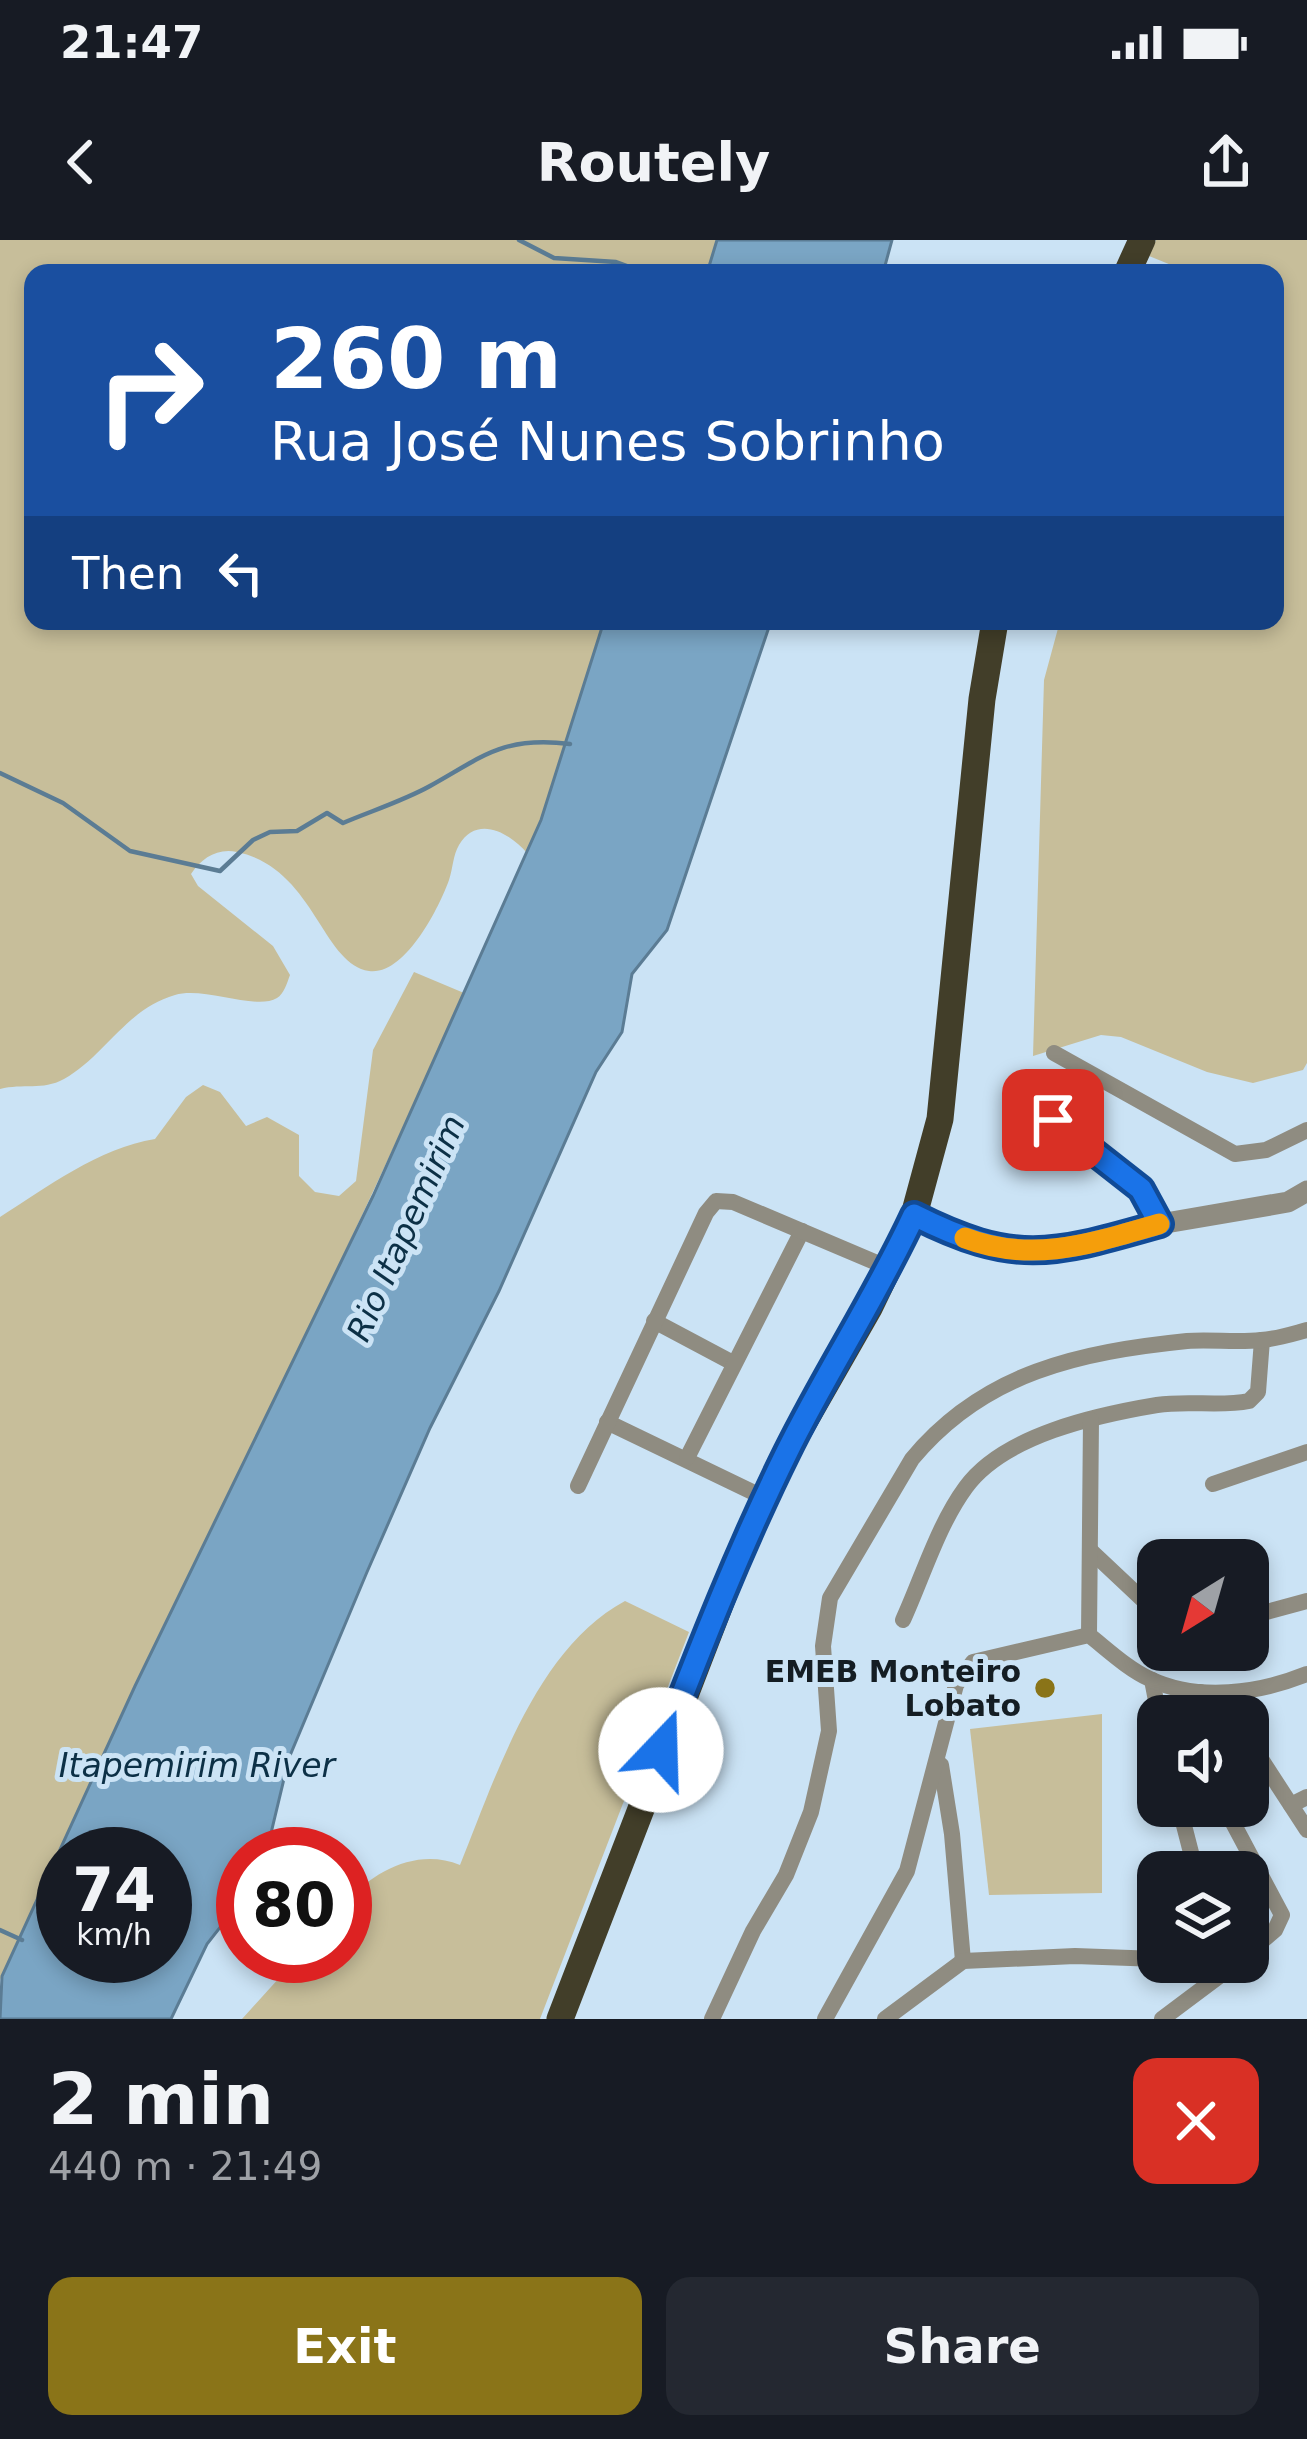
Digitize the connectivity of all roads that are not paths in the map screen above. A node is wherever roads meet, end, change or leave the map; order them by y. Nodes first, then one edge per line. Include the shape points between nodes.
1 (994, 630) edge
2 (1054, 1053) dead end
3 (1053, 1120) dead end
4 (1307, 1130) edge
5 (1307, 1191) edge
6 (914, 1215) junction
7 (1160, 1224) junction
8 (802, 1231) junction
9 (889, 1268) junction
10 (654, 1322) junction
11 (1307, 1330) edge
12 (1262, 1340) junction
13 (733, 1363) junction
14 (1090, 1420) junction
15 (607, 1422) junction
16 (1307, 1454) edge
17 (687, 1459) junction
18 (1214, 1484) dead end
19 (578, 1486) dead end
20 (765, 1498) junction
21 (1091, 1551) junction
22 (1137, 1594) edge
23 (1307, 1601) edge
24 (1269, 1611) edge
25 (903, 1620) dead end
26 (1089, 1635) junction
27 (1307, 1674) edge
28 (1152, 1680) junction
29 (1205, 1692) junction
30 (1155, 1695) edge
31 (1204, 1695) edge
32 (1208, 1695) edge
33 (939, 1758) junction
34 (1269, 1765) edge
35 (1299, 1801) edge
36 (1307, 1830) edge
37 (1269, 1891) edge
38 (1269, 1935) edge
39 (1137, 1958) edge
40 (963, 1961) junction
41 (1209, 1983) edge
42 (560, 2019) edge
43 (712, 2019) edge
44 (825, 2019) edge
45 (885, 2019) edge
46 (1162, 2019) edge

1 - 6 highway via 940,1119
2 - 4 street via 1234,1154 1266,1150
3 - 7 street via 1141,1189
5 - 7 street via 1288,1202
6 - 7 street via 977,1243 1045,1253
6 - 9 highway
8 - 9 street
8 - 10 street via 716,1201
8 - 13 street
9 - 20 highway
10 - 13 street
10 - 15 street
11 - 12 street
12 - 14 street via 1258,1392 1250,1401 1171,1404
12 - 43 street via 1191,1341 1030,1371 973,1402 912,1459 830,1598 829,1731 811,1812
13 - 17 street
14 - 21 street
14 - 25 street via 1015,1445 968,1484
15 - 17 street
15 - 19 street
16 - 18 street
17 - 20 street
20 - 42 highway
21 - 22 street
21 - 26 street
23 - 24 street
26 - 28 street
26 - 33 street via 965,1667
27 - 29 street via 1252,1690
28 - 29 street
28 - 30 street
29 - 31 street
29 - 32 street
33 - 40 street
33 - 44 street via 907,1871
34 - 35 street
35 - 36 street
37 - 38 street via 1282,1915
39 - 40 street
40 - 45 street
41 - 46 street

